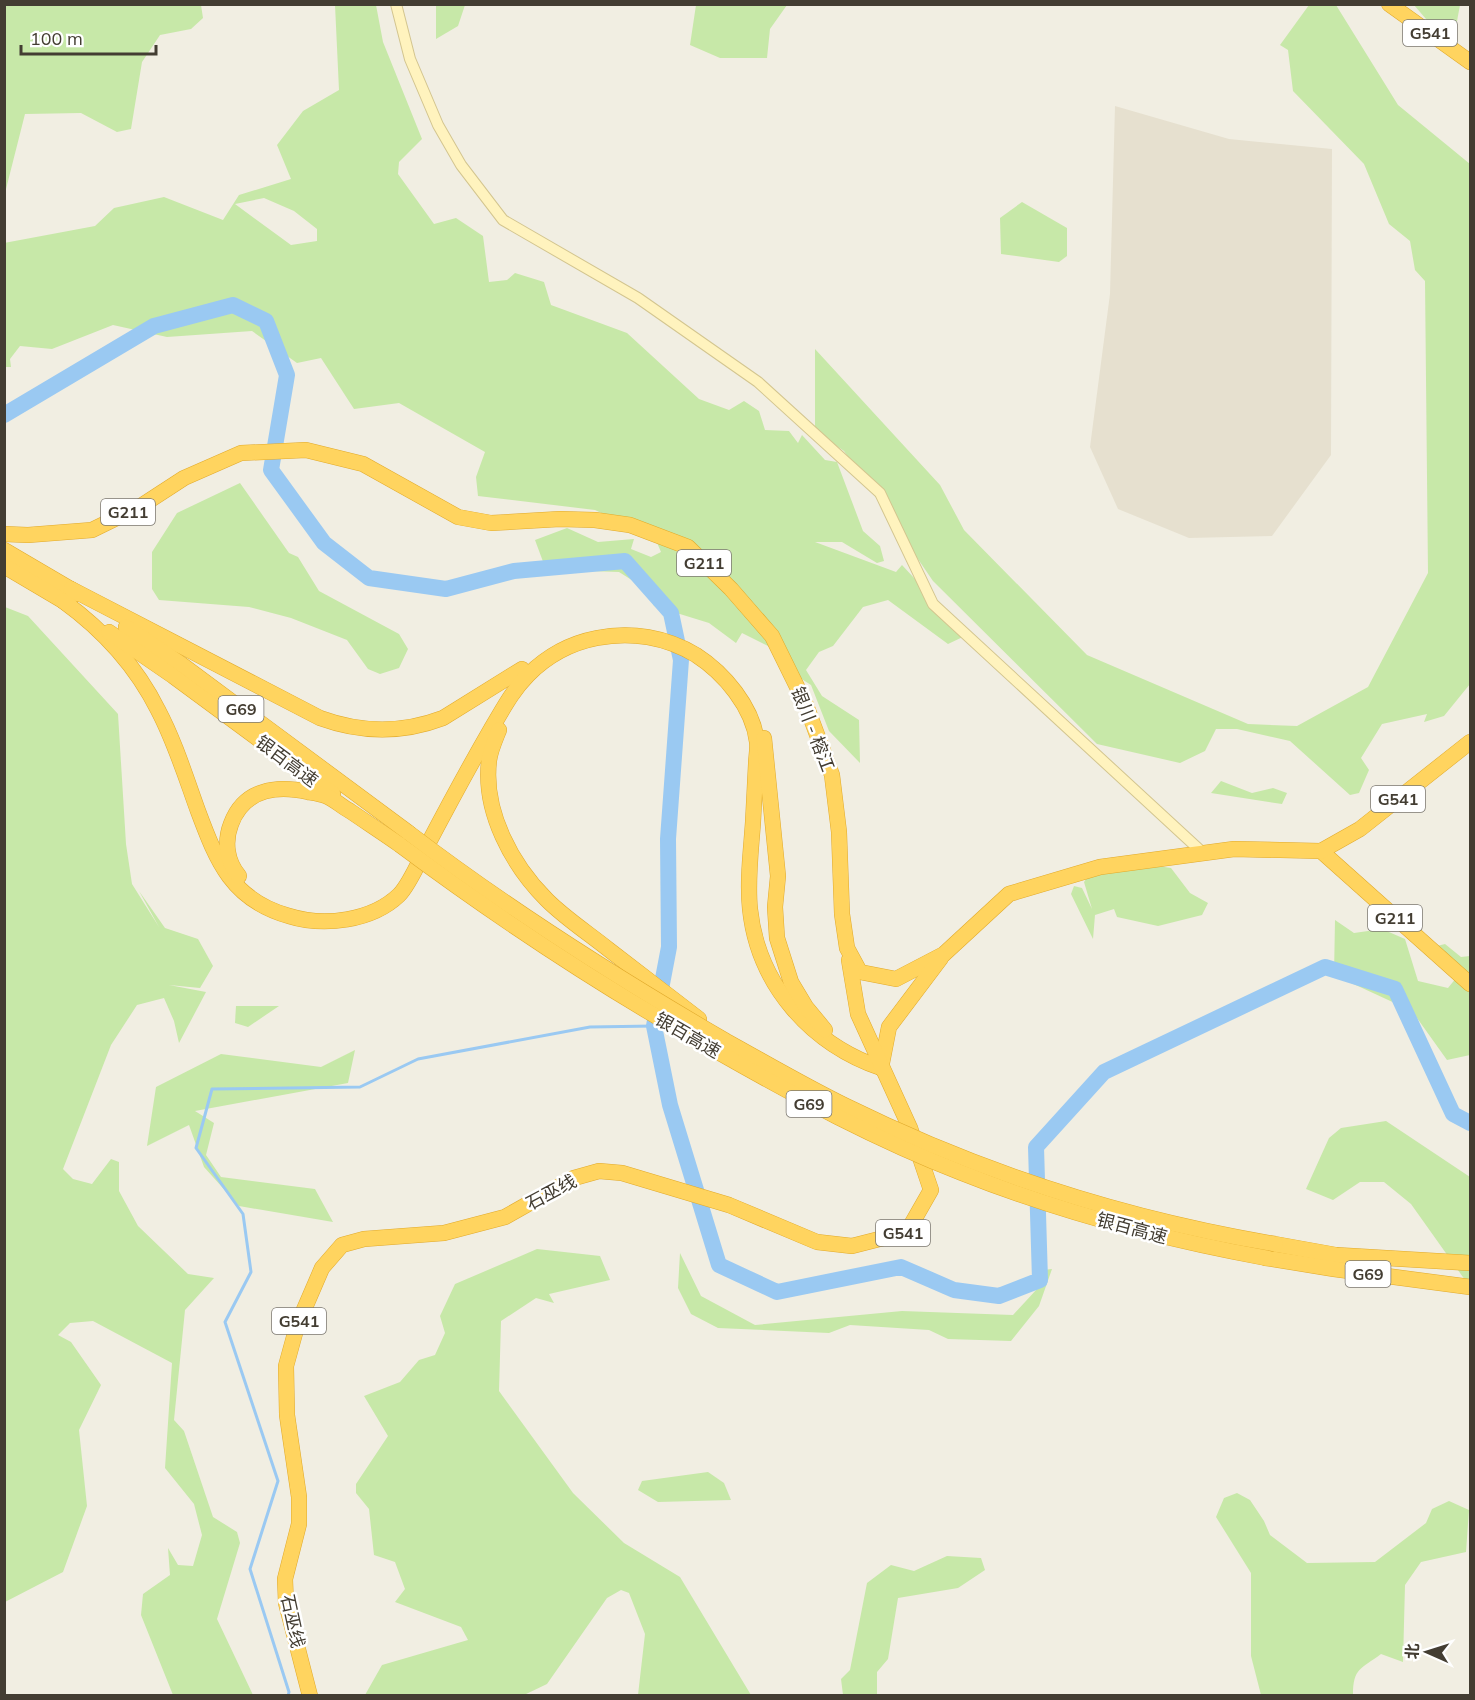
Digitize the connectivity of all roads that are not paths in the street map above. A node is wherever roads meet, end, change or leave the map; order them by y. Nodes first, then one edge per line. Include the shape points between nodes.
1 (396, 4) edge
2 (1389, 4) edge
3 (1470, 62) edge
4 (4, 534) edge
5 (4, 550) edge
6 (4, 566) edge
7 (67, 595) junction
8 (631, 631) junction
9 (698, 652) junction
10 (522, 669) junction
11 (512, 694) junction
12 (1470, 742) edge
13 (404, 839) junction
14 (1321, 851) junction
15 (1203, 853) junction
16 (848, 948) junction
17 (944, 954) junction
18 (1470, 984) edge
19 (727, 1041) junction
20 (881, 1068) junction
21 (1470, 1263) edge
22 (1470, 1287) edge
23 (310, 1695) edge

1 - 15 street via 410,59 438,125 461,165 503,220 638,298 758,382 880,494 933,604
2 - 3 highway, G541
4 - 16 highway, 银川 - 榕江 / G211 via 92,530 141,506 184,478 241,453 306,450 363,464 458,517 491,523 596,520 630,525 688,547 772,636 806,705 832,775
5 - 7 highway, 银百高速 / G69
6 - 7 highway, 银百高速 / G69
7 - 10 highway via 320,718 348,727 391,730 443,718
7 - 11 highway via 112,643 150,694 170,735 213,853 226,874 264,906 298,919 322,921 359,916 402,893
7 - 13 highway, 银百高速 / G69 via 173,676
8 - 9 highway via 646,628 674,635
8 - 10 highway via 602,628 576,635 552,646
8 - 11 highway via 567,648 537,667
9 - 20 highway via 723,666 737,682 761,726 778,876 777,938 785,968 814,1019 856,1056
9 - 20 highway via 735,692 749,716 757,742 750,908 755,939 766,968 801,1020 825,1041
10 - 13 highway via 461,765 395,887 377,899 334,913 289,908 267,899 240,878 230,862 227,846 231,823 239,809 256,794 279,788 326,796
11 - 19 highway, bridge via 489,758 488,780 496,819 528,880 549,902
12 - 14 highway, G541 via 1360,829
13 - 19 highway, 银百高速 / G69, bridge via 627,983
13 - 22 highway, 银百高速 / G69, bridge via 501,918 619,995 788,1092 879,1138 962,1173 1058,1207 1178,1240 1266,1258
14 - 15 highway, 银川 - 榕江 / G211 via 1234,849
14 - 18 highway, G211
15 - 17 highway, 银川 - 榕江 / G211 via 1100,867 1009,894
16 - 17 highway, 银川 - 榕江 / G211 via 860,972 896,979
16 - 20 highway via 858,1014
17 - 20 highway via 889,1027
19 - 21 highway, 银百高速 / G69, bridge via 844,1106 926,1143 988,1168 1138,1216 1336,1255
20 - 23 highway, 石巫线 / G541 via 910,1128 931,1190 907,1232 852,1246 817,1242 729,1204 622,1173 599,1171 574,1178 505,1217 444,1233 364,1239 342,1245 322,1268 297,1326 286,1366 299,1497 299,1524 285,1579 286,1603

